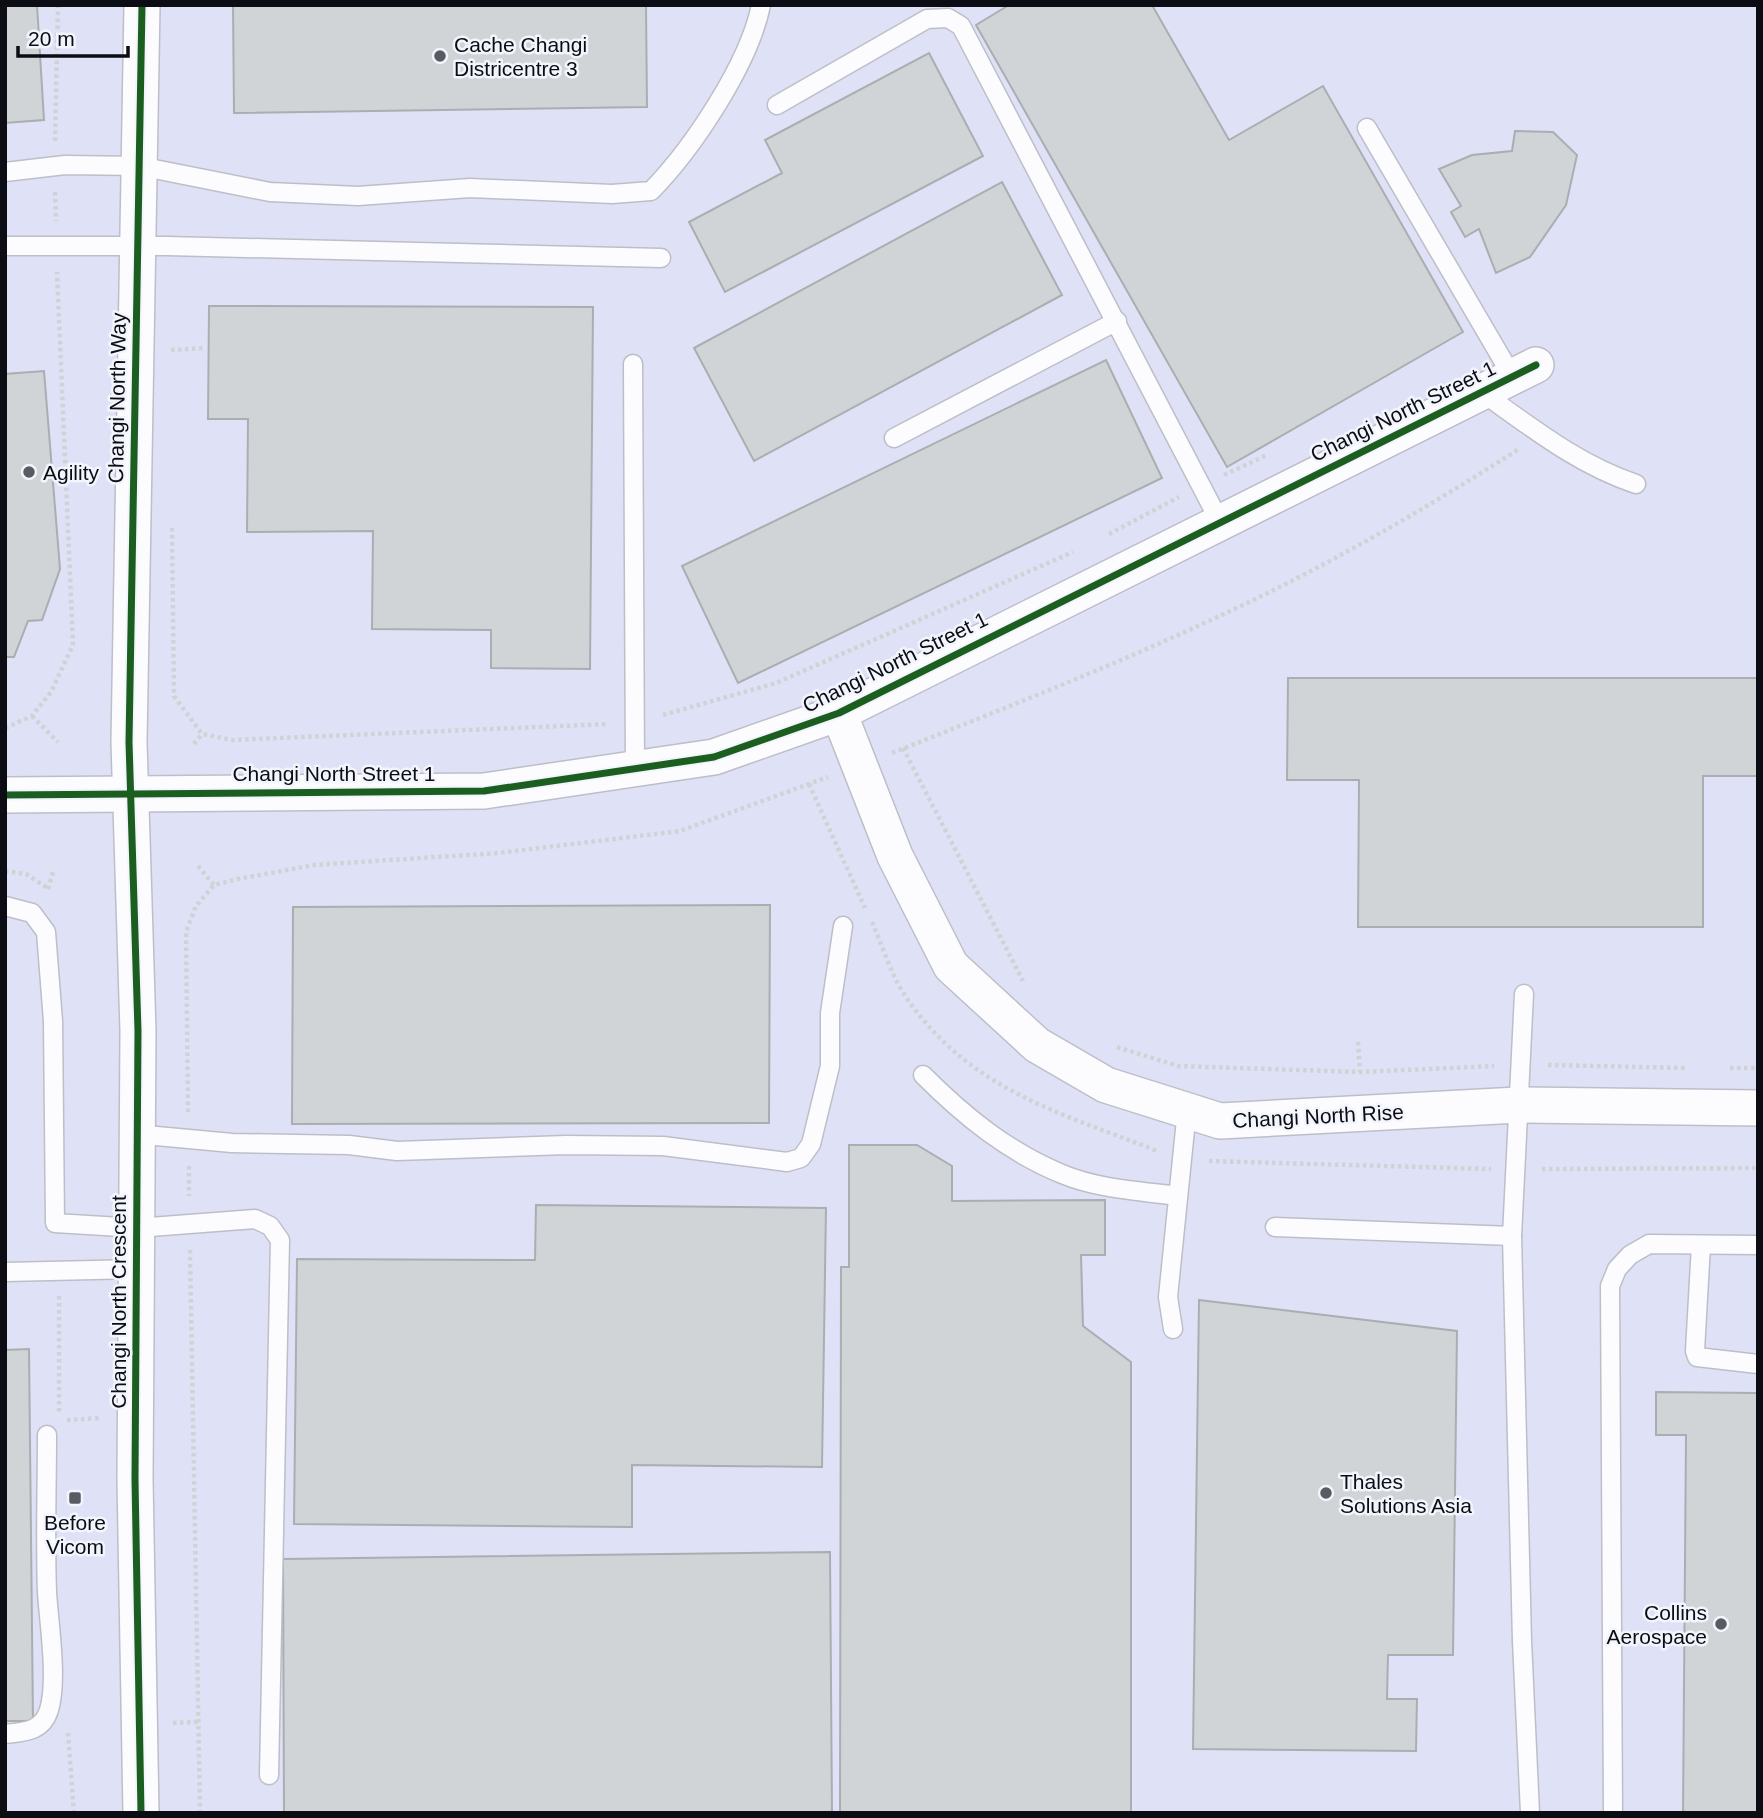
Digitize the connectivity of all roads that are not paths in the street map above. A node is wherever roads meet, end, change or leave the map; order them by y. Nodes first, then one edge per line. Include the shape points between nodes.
1 (142, 5) edge
2 (761, 5) edge
3 (777, 106) dead end
4 (1367, 128) dead end
5 (139, 166) junction
6 (5, 172) edge
7 (5, 246) edge
8 (135, 246) junction
9 (661, 258) dead end
10 (1117, 321) junction
11 (634, 364) dead end
12 (1510, 378) junction
13 (894, 438) dead end
14 (1636, 484) dead end
15 (1220, 522) junction
16 (839, 713) junction
17 (635, 769) junction
18 (130, 792) junction
19 (5, 794) edge
20 (5, 906) edge
21 (843, 926) dead end
22 (1524, 995) dead end
23 (923, 1075) dead end
24 (1518, 1105) junction
25 (1758, 1108) edge
26 (1187, 1110) junction
27 (135, 1135) junction
28 (1178, 1196) junction
29 (1275, 1227) dead end
30 (137, 1228) junction
31 (1512, 1236) junction
32 (1701, 1245) junction
33 (1758, 1245) edge
34 (138, 1269) junction
35 (5, 1272) edge
36 (1173, 1329) dead end
37 (1758, 1364) edge
38 (47, 1435) dead end
39 (5, 1734) edge
40 (269, 1774) dead end
41 (141, 1813) edge
42 (1530, 1813) edge
43 (1613, 1813) edge

1 - 5 street, Changi North Way
2 - 5 lane via 757,25 714,109 651,191 612,194 470,188 358,196 270,192
3 - 10 lane via 927,19 947,18 961,26
4 - 12 lane
5 - 6 lane via 55,166
5 - 8 street, Changi North Way
7 - 8 lane
8 - 9 lane
8 - 18 street, Changi North Way
10 - 13 lane
10 - 15 lane
11 - 17 lane
12 - 14 lane via 1542,435 1601,472
12 - 15 street, Changi North Street 1
15 - 16 street, Changi North Street 1
16 - 17 street, Changi North Street 1 via 714,757
16 - 26 street, Changi North Rise via 895,856 951,967 1037,1045 1106,1085
17 - 18 street, Changi North Street 1 via 484,791
18 - 19 street, Changi North Street 1
18 - 27 street, Changi North Crescent via 138,1031
20 - 30 lane via 32,913 46,932 53,1021 53,1220 57,1225
21 - 27 lane via 830,1013 830,1066 811,1144 801,1158 787,1162 663,1146 397,1151
22 - 24 lane
23 - 28 lane via 962,1113 1005,1145 1063,1175
24 - 25 street, Changi North Rise
24 - 26 street, Changi North Rise via 1220,1121
24 - 31 lane
26 - 28 lane
27 - 30 street, Changi North Crescent
28 - 36 lane via 1168,1297
29 - 31 lane
30 - 34 street, Changi North Crescent
30 - 40 lane via 255,1219 270,1226 280,1240
31 - 42 lane
32 - 33 lane
32 - 37 lane via 1697,1357
32 - 43 lane via 1649,1244 1617,1269 1610,1286
34 - 35 lane
34 - 41 street, Changi North Crescent via 135,1479
38 - 39 lane via 49,1710 31,1732

